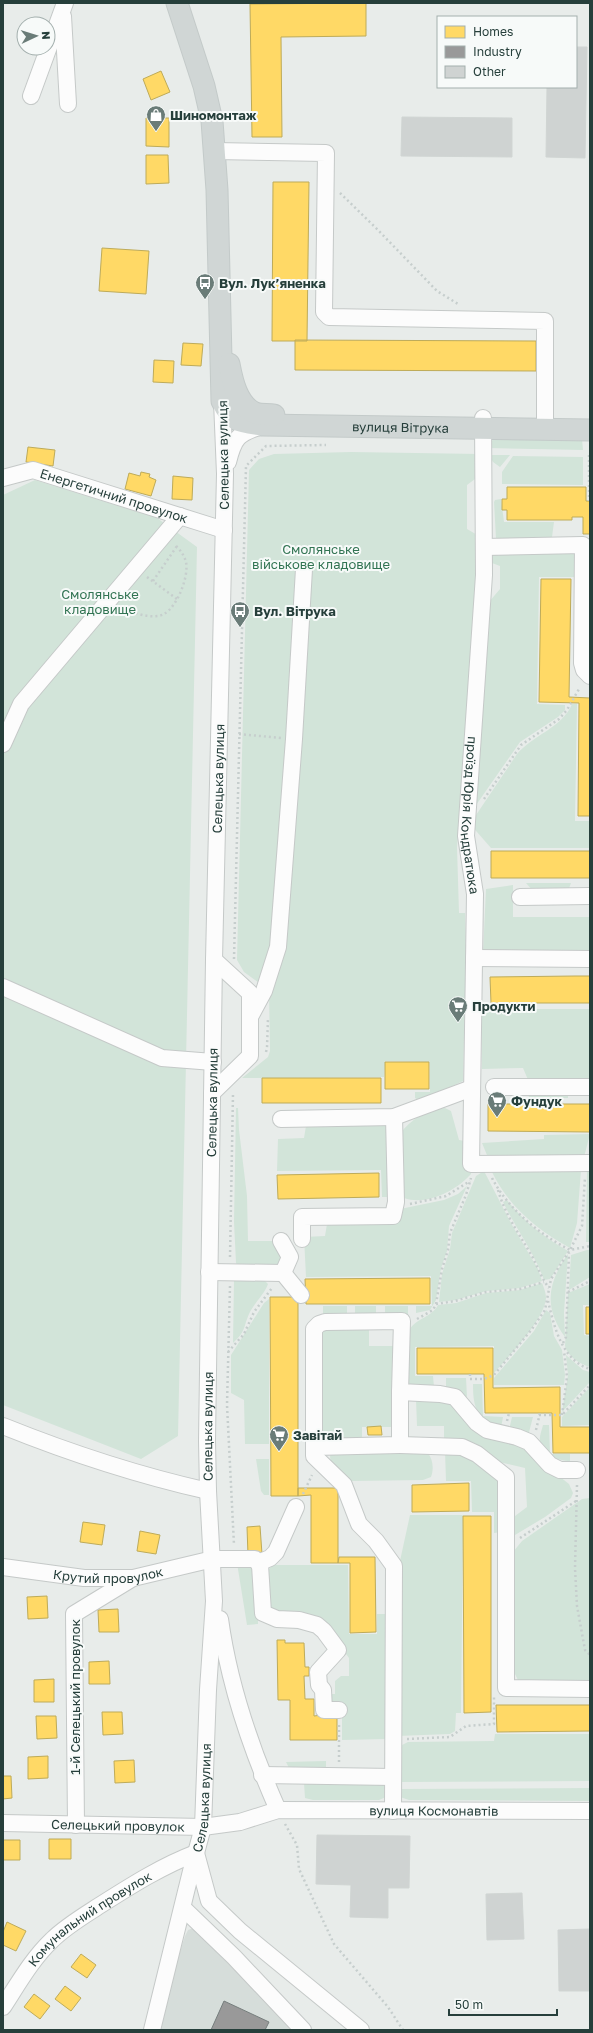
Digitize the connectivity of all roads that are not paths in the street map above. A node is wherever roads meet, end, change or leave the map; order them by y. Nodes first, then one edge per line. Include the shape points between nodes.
1 (176, 3) edge
2 (183, 3) edge
3 (64, 6) edge
4 (31, 96) dead end
5 (68, 104) dead end
6 (219, 151) junction
7 (228, 363) junction
8 (238, 413) junction
9 (545, 419) junction
10 (590, 420) edge
11 (483, 423) junction
12 (590, 430) edge
13 (225, 464) junction
14 (3, 478) edge
15 (187, 518) junction
16 (224, 530) junction
17 (587, 545) edge
18 (484, 547) junction
19 (304, 569) dead end
20 (587, 596) edge
21 (590, 676) edge
22 (3, 744) edge
23 (520, 896) dead end
24 (590, 896) edge
25 (474, 958) junction
26 (590, 959) edge
27 (214, 960) junction
28 (3, 987) edge
29 (250, 1017) junction
30 (213, 1062) junction
31 (494, 1087) dead end
32 (472, 1088) junction
33 (590, 1088) edge
34 (212, 1093) junction
35 (394, 1117) junction
36 (281, 1119) dead end
37 (588, 1163) edge
38 (302, 1239) dead end
39 (281, 1241) dead end
40 (209, 1272) junction
41 (283, 1273) junction
42 (301, 1295) dead end
43 (400, 1392) junction
44 (3, 1426) edge
45 (400, 1446) junction
46 (314, 1447) junction
47 (577, 1470) road end
48 (208, 1491) junction
49 (296, 1508) road end
50 (213, 1560) junction
51 (258, 1563) junction
52 (3, 1567) edge
53 (133, 1578) junction
54 (590, 1689) edge
55 (339, 1710) road end
56 (262, 1775) junction
57 (393, 1776) junction
58 (278, 1810) junction
59 (393, 1811) junction
60 (590, 1811) edge
61 (3, 1823) edge
62 (76, 1825) junction
63 (203, 1827) junction
64 (196, 1853) junction
65 (183, 1908) junction
66 (3, 2007) edge
67 (152, 2030) edge
68 (303, 2030) edge
69 (361, 2030) edge

1 - 6 main road, Селецька вулиця via 209,103
2 - 6 main road, Селецька вулиця via 216,103
3 - 4 street
3 - 5 street
6 - 7 main road, Селецька вулиця
6 - 8 main road, Селецька вулиця
6 - 9 street via 326,153 324,312 329,317 545,321
7 - 8 main road, Селецька вулиця
7 - 8 street, Селецька вулиця
8 - 11 main road, вулиця Вітрука
8 - 13 street, Селецька вулиця
8 - 13 street
8 - 13 street via 245,430 238,436
9 - 10 main road, вулиця Вітрука
9 - 11 main road, вулиця Вітрука
11 - 12 main road, вулиця Вітрука
11 - 18 street, проїзд Юрія Кондратюка
13 - 16 street, Селецька вулиця
14 - 15 street, Енергетичний провулок via 33,470
15 - 16 street, Енергетичний провулок
15 - 22 street via 135,569 21,704
16 - 27 street, Селецька вулиця
17 - 18 street
17 - 20 street
18 - 25 street, проїзд Юрія Кондратюка via 480,656 466,836 475,894
19 - 29 street via 278,948 264,991
20 - 21 street via 582,663
23 - 24 street
25 - 26 street
25 - 32 street, проїзд Юрія Кондратюка
27 - 29 street via 250,993
27 - 30 street, Селецька вулиця
28 - 30 street via 162,1058
29 - 34 street via 250,1056
30 - 34 street, Селецька вулиця
31 - 33 street
32 - 35 street
32 - 37 street, проїзд Юрія Кондратюка via 478,1163
34 - 40 street, Селецька вулиця
35 - 36 street
35 - 38 street via 396,1202 393,1216 302,1218
39 - 41 street via 290,1257
40 - 41 street
40 - 48 street, Селецька вулиця
41 - 42 street
43 - 45 street
43 - 46 street via 402,1321 319,1324 314,1329
43 - 47 street via 455,1397 477,1423 487,1430 529,1442 550,1464 560,1470
44 - 48 street via 66,1451 164,1481
45 - 46 street
45 - 54 street via 462,1447 477,1454 506,1477 506,1688
46 - 57 street via 314,1456 344,1485 359,1524 376,1541 394,1566
48 - 50 street, Селецька вулиця
49 - 51 street via 276,1552
50 - 51 street, Крутий провулок via 255,1560
50 - 53 street, Крутий провулок
50 - 56 street, Селецька вулиця via 224,1653 234,1693
50 - 63 street, Селецька вулиця via 214,1600
51 - 55 street via 263,1613 277,1619 299,1620 316,1625 324,1631 338,1650 318,1672 319,1685 323,1690 324,1710
52 - 53 street, Крутий провулок via 84,1578
53 - 62 street, 1-й Селецький провулок via 74,1614
56 - 57 street
56 - 58 street, Селецька вулиця
57 - 59 street
58 - 59 street, вулиця Космонавтів
58 - 63 street, Селецький провулок via 240,1822
59 - 60 street, вулиця Космонавтів
61 - 62 street, Селецький провулок
62 - 63 street, Селецький провулок
63 - 64 street, Селецька вулиця
64 - 65 street, Селецька вулиця
64 - 66 street, Комунальний провулок via 166,1864 139,1880 52,1940 34,1959
64 - 69 street via 209,1900 240,1931
65 - 67 street, Селецька вулиця
65 - 68 street

